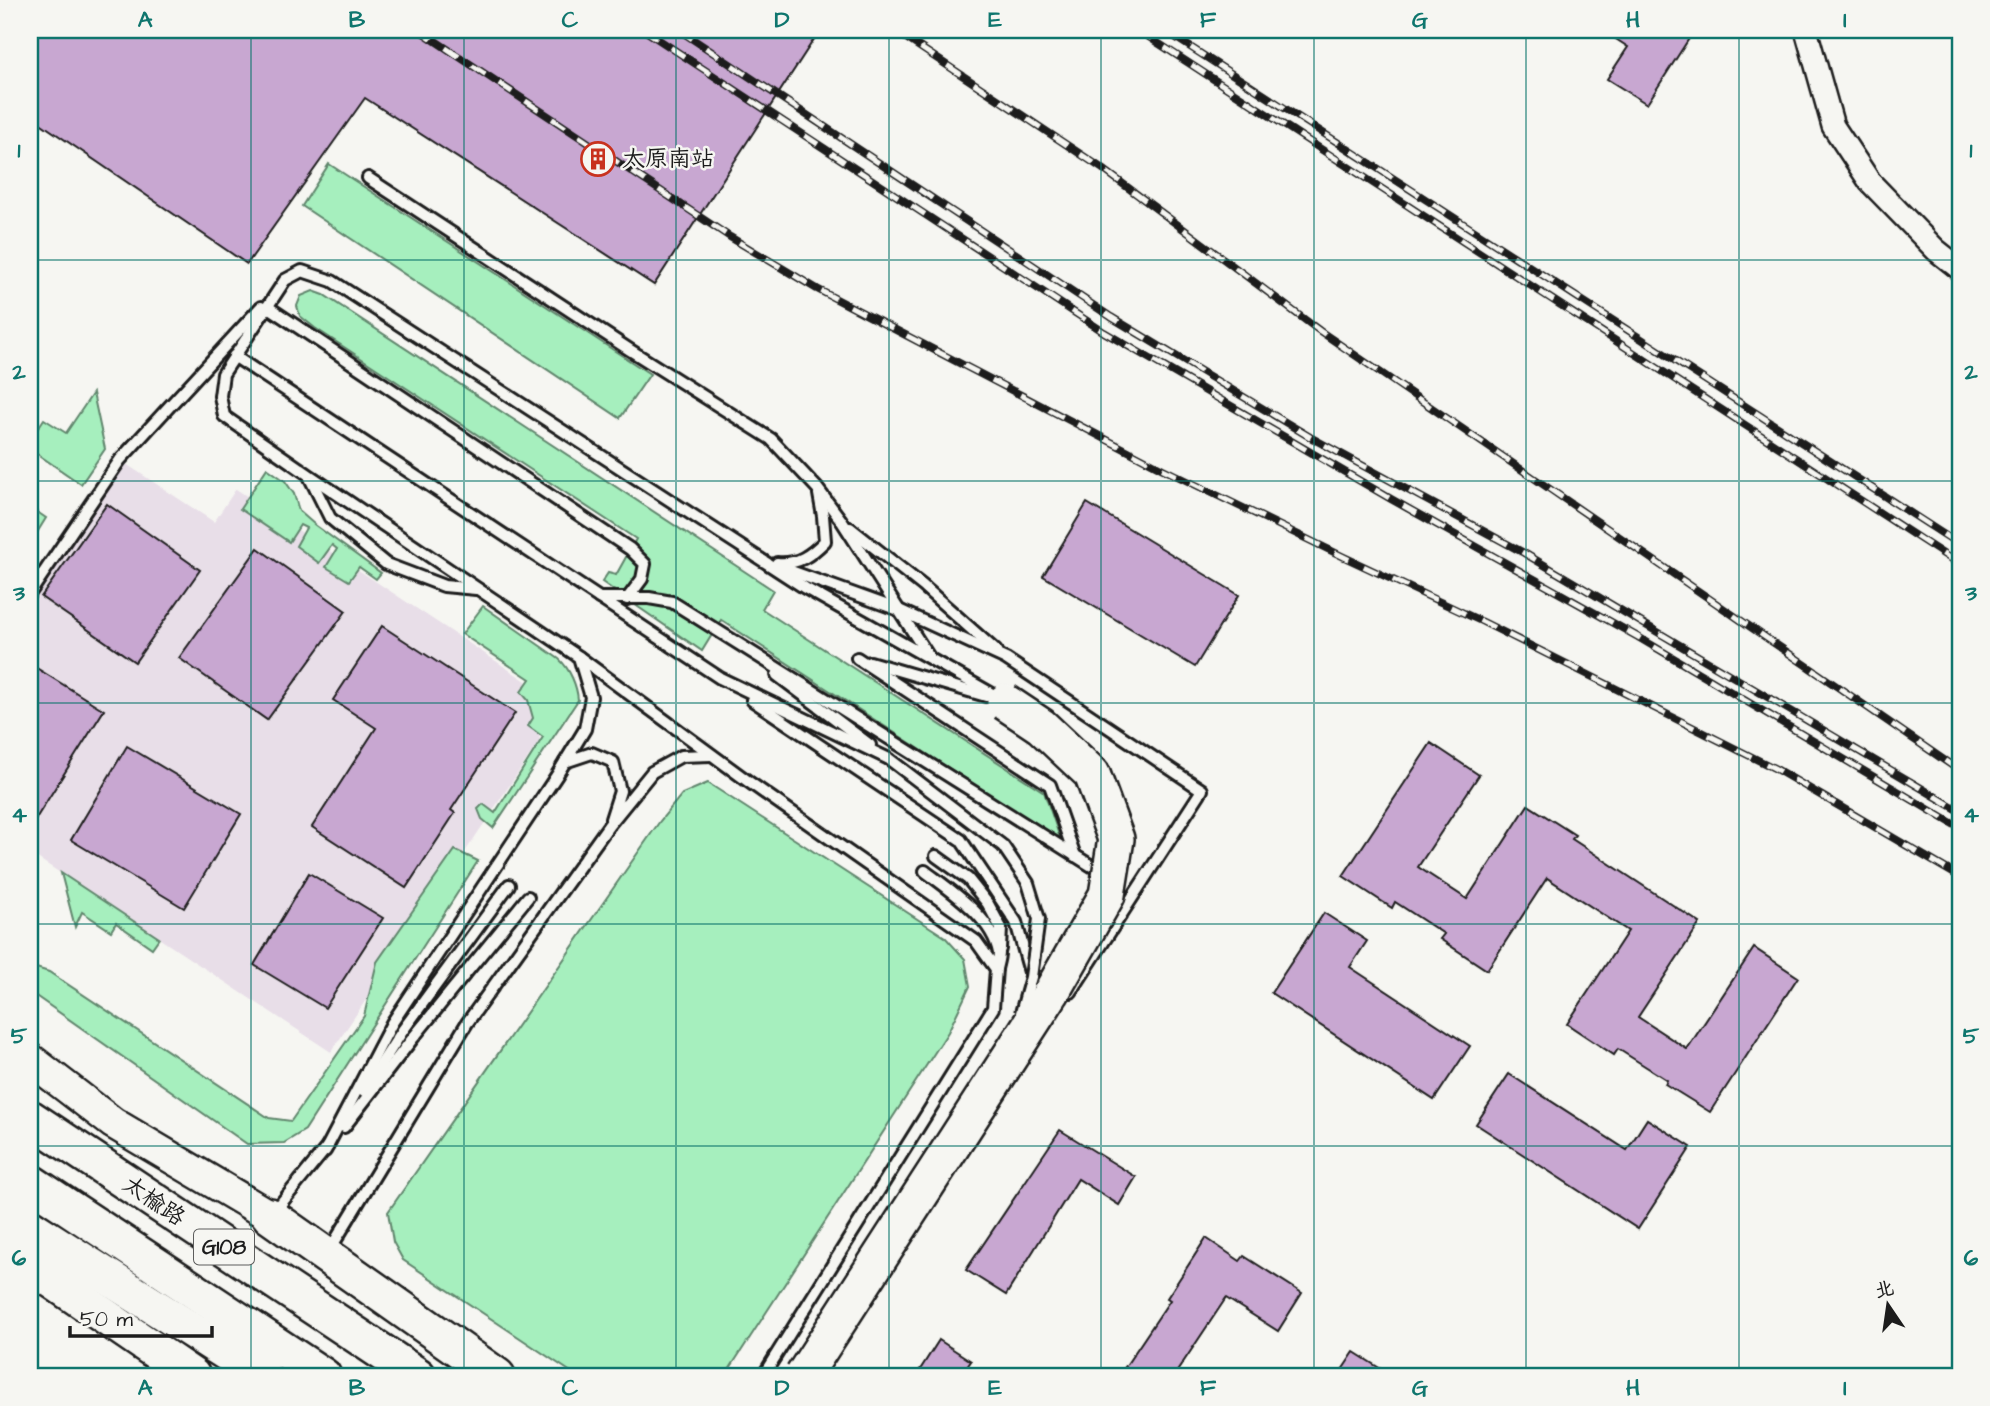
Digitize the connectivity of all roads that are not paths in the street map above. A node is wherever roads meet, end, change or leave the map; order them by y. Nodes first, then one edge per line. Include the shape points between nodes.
1 (1806, 30) edge
2 (368, 177) dead end
3 (1960, 269) edge
4 (285, 280) junction
5 (268, 307) junction
6 (234, 356) junction
7 (309, 475) junction
8 (817, 488) junction
9 (841, 520) junction
10 (765, 563) junction
11 (478, 589) junction
12 (30, 593) edge
13 (598, 598) junction
14 (627, 599) junction
15 (899, 610) junction
16 (710, 626) junction
17 (579, 657) junction
18 (930, 659) junction
19 (1006, 659) junction
20 (720, 678) junction
21 (1005, 702) junction
22 (711, 755) junction
23 (890, 760) junction
24 (565, 762) junction
25 (608, 825) junction
26 (936, 856) dead end
27 (1075, 856) junction
28 (925, 871) dead end
29 (509, 885) dead end
30 (1135, 893) junction
31 (528, 897) dead end
32 (999, 955) junction
33 (996, 969) junction
34 (1068, 996) dead end
35 (1046, 1031) dead end
36 (1010, 1057) junction
37 (30, 1059) edge
38 (30, 1075) edge
39 (30, 1118) edge
40 (113, 1123) junction
41 (325, 1151) junction
42 (30, 1182) edge
43 (270, 1216) junction
44 (30, 1227) edge
45 (326, 1256) junction
46 (30, 1265) edge
47 (192, 1376) edge
48 (263, 1376) edge
49 (323, 1376) edge
50 (418, 1376) edge
51 (497, 1376) edge
52 (763, 1376) edge
53 (803, 1376) edge

1 - 3 street via 1833,126 1870,182
2 - 8 lane via 771,439
4 - 5 lane
4 - 10 lane via 302,271 332,281
4 - 12 lane via 120,460
5 - 6 lane
5 - 14 lane via 630,549 645,564 642,579
6 - 7 lane via 223,374 220,396 225,416
6 - 13 lane
7 - 11 lane
7 - 11 lane via 330,517 386,564 444,586
8 - 9 lane
8 - 10 lane via 825,541 810,557 785,564
9 - 15 lane
9 - 19 lane
10 - 15 lane
10 - 18 lane
11 - 17 lane
13 - 14 lane
13 - 20 lane
14 - 16 lane via 672,602
15 - 18 lane
15 - 19 lane
16 - 23 lane
16 - 27 lane
17 - 22 lane
17 - 24 lane via 591,697 584,729
18 - 21 lane
19 - 30 lane via 1202,790
20 - 23 lane
20 - 35 lane via 961,840 1016,922
21 - 27 lane via 857,658 1050,785
21 - 36 highway, bridge via 1041,726 1092,774 1116,839 1107,895
22 - 25 lane via 681,757 652,772
22 - 33 lane via 976,941
23 - 36 lane, bridge via 1003,846 1028,883 1039,919 1031,978
24 - 25 lane via 592,753 613,762 620,791
24 - 41 lane via 393,1023
25 - 45 lane via 467,1023
26 - 32 lane via 968,879 988,905 1002,928
27 - 30 lane
28 - 32 lane via 972,908 992,934
29 - 41 lane via 403,1030
30 - 34 lane
31 - 41 lane
32 - 33 lane
33 - 52 lane via 993,1008
36 - 53 highway, bridge
37 - 40 main road
38 - 40 main road
39 - 50 highway, 太榆路 / G108
40 - 43 main road
41 - 43 lane
42 - 49 highway, G108
43 - 45 highway
44 - 48 highway
45 - 51 highway
46 - 47 highway

